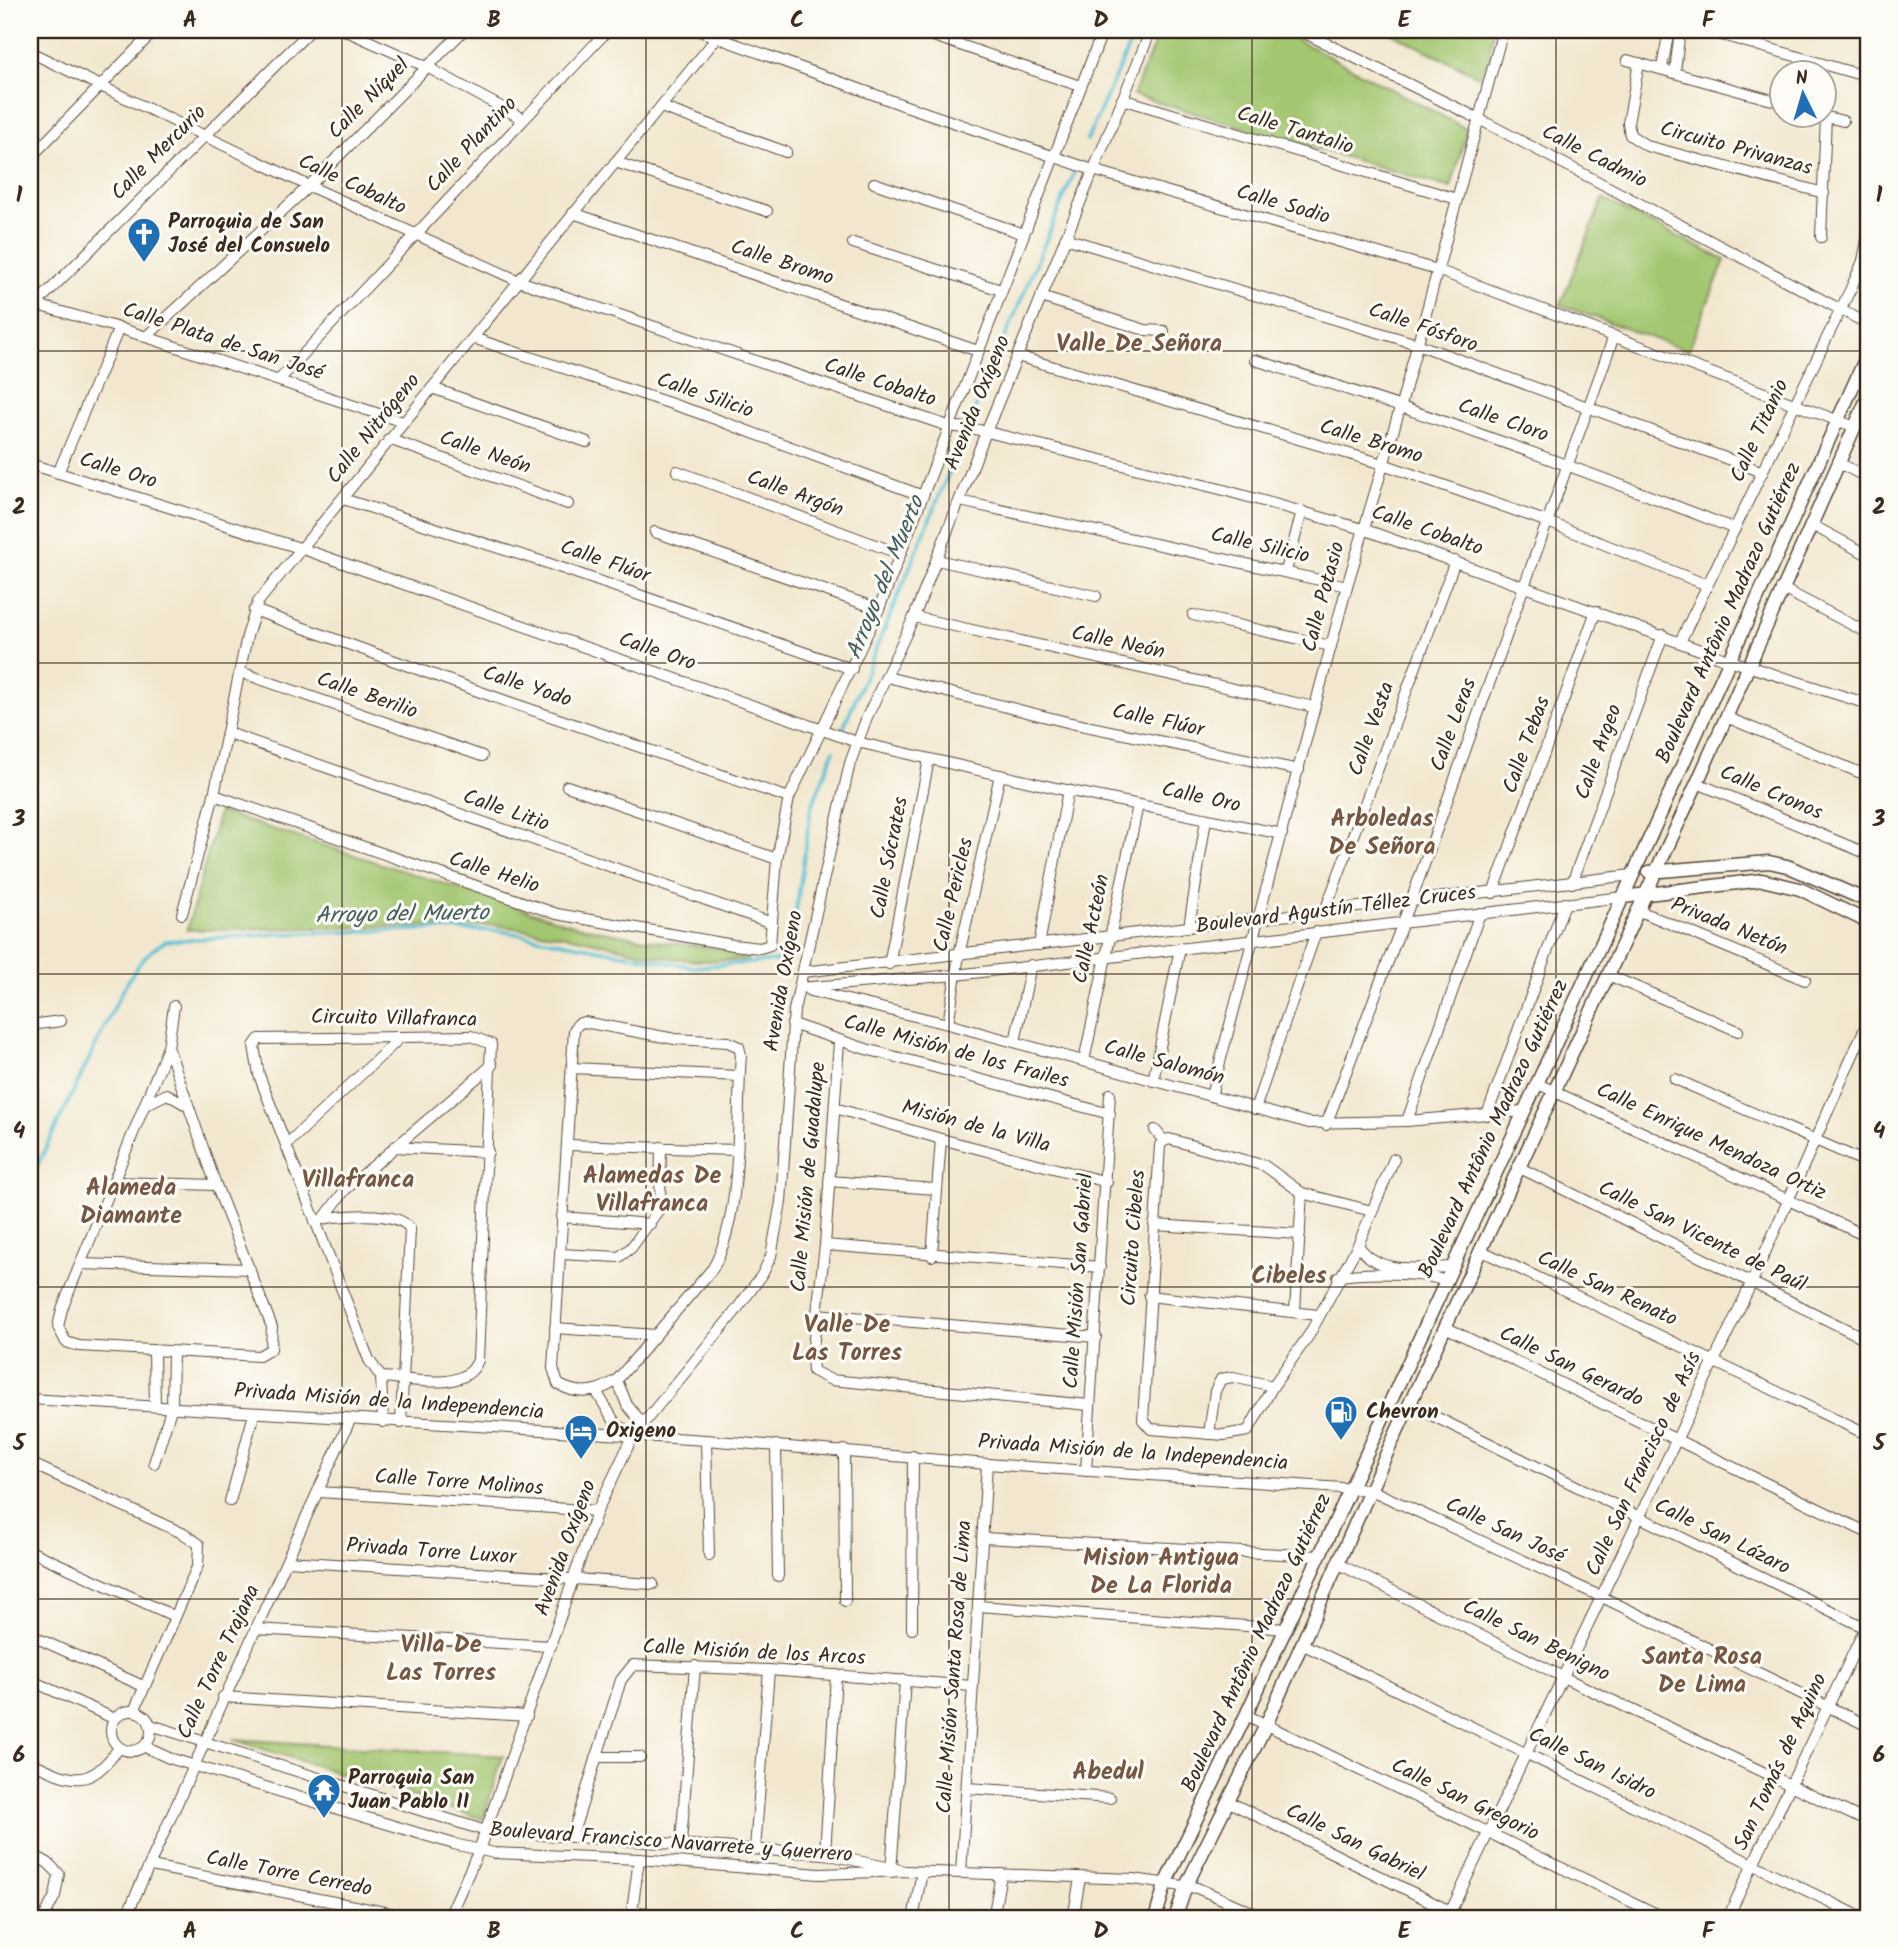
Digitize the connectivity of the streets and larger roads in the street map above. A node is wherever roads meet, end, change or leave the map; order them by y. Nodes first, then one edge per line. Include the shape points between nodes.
1 (155, 30) edge
2 (311, 30) edge
3 (344, 30) edge
4 (464, 30) edge
5 (608, 30) edge
6 (697, 30) edge
7 (916, 30) edge
8 (1103, 30) edge
9 (1151, 30) edge
10 (1299, 30) edge
11 (1503, 30) edge
12 (1670, 30) edge
13 (1679, 30) edge
14 (1705, 30) edge
15 (930, 32) edge
16 (720, 34) edge
17 (30, 52) edge
18 (1627, 60) dead end
19 (1639, 63) junction
20 (427, 68) junction
21 (1662, 68) junction
22 (1675, 72) junction
23 (1868, 76) edge
24 (99, 85) junction
25 (1080, 86) junction
26 (1122, 99) junction
27 (1769, 99) edge
28 (661, 107) junction
29 (523, 119) junction
30 (1479, 120) junction
31 (1839, 120) edge
32 (1843, 121) dead end
33 (1825, 130) edge
34 (205, 135) junction
35 (786, 152) dead end
36 (1052, 156) junction
37 (30, 158) edge
38 (615, 162) junction
39 (1093, 170) junction
40 (874, 183) dead end
41 (309, 186) junction
42 (1824, 193) junction
43 (1457, 199) junction
44 (767, 211) dead end
45 (573, 213) junction
46 (1024, 234) junction
47 (414, 235) junction
48 (1868, 235) edge
49 (1821, 237) dead end
50 (1065, 238) junction
51 (853, 243) dead end
52 (1437, 270) junction
53 (519, 281) junction
54 (1001, 290) junction
55 (1041, 297) junction
56 (32, 304) edge
57 (1840, 310) junction
58 (1868, 324) edge
59 (119, 328) junction
60 (1164, 331) dead end
61 (1614, 336) junction
62 (146, 337) junction
63 (473, 338) junction
64 (1417, 344) junction
65 (978, 351) junction
66 (1868, 354) edge
67 (1017, 356) junction
68 (1255, 360) dead end
69 (279, 380) junction
70 (432, 387) junction
71 (1850, 393) junction
72 (1868, 400) edge
73 (1795, 402) junction
74 (1401, 405) junction
75 (1588, 409) junction
76 (1838, 418) junction
77 (403, 422) junction
78 (948, 426) junction
79 (1855, 427) junction
80 (986, 432) junction
81 (389, 439) junction
82 (587, 442) dead end
83 (1839, 463) junction
84 (30, 464) edge
85 (1383, 464) junction
86 (1569, 464) junction
87 (677, 471) dead end
88 (1763, 472) junction
89 (58, 473) junction
90 (1868, 478) edge
91 (923, 496) junction
92 (343, 499) junction
93 (960, 501) junction
94 (568, 504) dead end
95 (1302, 511) junction
96 (1548, 522) junction
97 (1810, 524) junction
98 (1363, 529) junction
99 (1735, 529) junction
100 (655, 532) dead end
101 (303, 549) junction
102 (900, 554) junction
103 (1868, 555) edge
104 (937, 560) junction
105 (1455, 561) junction
106 (1286, 571) junction
107 (1707, 585) junction
108 (1347, 586) junction
109 (1525, 586) junction
110 (1781, 588) junction
111 (1096, 596) dead end
112 (254, 610) junction
113 (879, 610) junction
114 (1596, 611) junction
115 (1193, 615) dead end
116 (914, 617) junction
117 (1868, 633) edge
118 (1663, 635) junction
119 (1680, 642) junction
120 (1331, 646) junction
121 (1728, 660) junction
122 (1748, 665) junction
123 (852, 669) junction
124 (240, 672) junction
125 (887, 677) junction
126 (1868, 704) edge
127 (1314, 707) junction
128 (1726, 717) junction
129 (821, 729) junction
130 (228, 733) junction
131 (857, 741) junction
132 (482, 756) dead end
133 (929, 759) junction
134 (1299, 770) junction
135 (1000, 775) junction
136 (1868, 776) edge
137 (1697, 783) junction
138 (567, 786) dead end
139 (1068, 790) junction
140 (214, 795) junction
141 (789, 798) junction
142 (1138, 805) junction
143 (1206, 819) junction
144 (1282, 834) junction
145 (1868, 854) edge
146 (777, 859) junction
147 (1654, 872) junction
148 (1632, 875) junction
149 (1572, 883) junction
150 (1493, 892) junction
151 (1644, 894) junction
152 (1623, 897) junction
153 (1411, 901) junction
154 (1868, 901) edge
155 (1565, 903) junction
156 (1637, 910) junction
157 (1325, 911) junction
158 (1480, 913) junction
159 (182, 914) dead end
160 (1257, 918) junction
161 (1402, 922) junction
162 (1868, 922) edge
163 (772, 923) junction
164 (1189, 927) junction
165 (1316, 932) junction
166 (1110, 936) junction
167 (1252, 940) junction
168 (770, 945) joint
169 (1039, 945) junction
170 (1180, 948) junction
171 (960, 955) junction
172 (1105, 956) junction
173 (889, 964) junction
174 (1031, 965) junction
175 (803, 972) junction
176 (956, 975) junction
177 (1608, 975) junction
178 (1805, 980) dead end
179 (799, 988) junction
180 (173, 1006) dead end
181 (61, 1021) dead end
182 (1868, 1021) edge
183 (792, 1024) junction
184 (948, 1024) junction
185 (32, 1028) edge
186 (1738, 1031) dead end
187 (401, 1037) junction
188 (839, 1042) junction
189 (1016, 1042) junction
190 (168, 1047) junction
191 (1084, 1061) junction
192 (492, 1065) junction
193 (572, 1068) junction
194 (739, 1076) junction
195 (1675, 1079) dead end
196 (1153, 1081) junction
197 (1536, 1083) junction
198 (1554, 1091) junction
199 (1110, 1094) dead end
200 (1211, 1096) junction
201 (147, 1104) junction
202 (188, 1107) junction
203 (835, 1108) junction
204 (1255, 1109) junction
205 (1524, 1111) junction
206 (1110, 1114) junction
207 (1487, 1115) junction
208 (1407, 1121) junction
209 (1326, 1125) junction
210 (1155, 1129) dead end
211 (941, 1139) junction
212 (1164, 1141) junction
213 (1814, 1141) junction
214 (567, 1144) junction
215 (286, 1145) junction
216 (394, 1147) junction
217 (661, 1147) junction
218 (736, 1150) junction
219 (488, 1152) junction
220 (1394, 1159) dead end
221 (1868, 1164) edge
222 (1518, 1167) junction
223 (829, 1181) junction
224 (115, 1182) junction
225 (1107, 1182) junction
226 (216, 1185) junction
227 (935, 1189) junction
228 (1302, 1193) junction
229 (1787, 1199) junction
230 (1372, 1211) junction
231 (562, 1217) junction
232 (319, 1219) junction
233 (650, 1224) junction
234 (1154, 1225) junction
235 (1300, 1234) junction
236 (1868, 1237) edge
237 (825, 1245) junction
238 (1358, 1245) junction
239 (1480, 1250) junction
240 (560, 1254) junction
241 (932, 1256) junction
242 (80, 1265) junction
243 (1100, 1267) junction
244 (1451, 1268) junction
245 (250, 1269) junction
246 (1338, 1277) junction
247 (1445, 1281) junction
248 (1751, 1284) junction
249 (1149, 1296) junction
250 (1295, 1311) junction
251 (816, 1314) junction
252 (1318, 1315) junction
253 (1445, 1327) junction
254 (555, 1328) junction
255 (656, 1335) junction
256 (1096, 1337) junction
257 (1868, 1340) edge
258 (155, 1352) junction
259 (173, 1353) junction
260 (1714, 1361) junction
261 (381, 1377) junction
262 (402, 1378) junction
263 (617, 1380) junction
264 (1273, 1386) junction
265 (596, 1391) junction
266 (30, 1399) edge
267 (1409, 1404) junction
268 (155, 1405) junction
269 (1089, 1405) junction
270 (172, 1406) junction
271 (254, 1414) junction
272 (350, 1420) junction
273 (383, 1422) junction
274 (401, 1423) junction
275 (643, 1424) junction
276 (1209, 1434) junction
277 (1868, 1435) edge
278 (633, 1436) junction
279 (706, 1440) junction
280 (1677, 1440) junction
281 (776, 1445) junction
282 (844, 1450) junction
283 (914, 1456) junction
284 (30, 1463) edge
285 (154, 1463) dead end
286 (987, 1464) junction
287 (1086, 1471) junction
288 (1350, 1487) junction
289 (1371, 1490) junction
290 (319, 1492) junction
291 (230, 1501) dead end
292 (597, 1511) junction
293 (1639, 1518) junction
294 (1868, 1532) edge
295 (983, 1538) junction
296 (30, 1551) edge
297 (709, 1555) dead end
298 (1319, 1556) junction
299 (287, 1561) junction
300 (1339, 1564) junction
301 (778, 1576) dead end
302 (572, 1581) junction
303 (653, 1584) dead end
304 (1602, 1597) junction
305 (845, 1601) dead end
306 (978, 1606) junction
307 (174, 1616) junction
308 (1867, 1626) edge
309 (255, 1629) junction
310 (912, 1629) dead end
311 (1286, 1629) junction
312 (30, 1635) edge
313 (1302, 1644) junction
314 (551, 1646) junction
315 (695, 1666) junction
316 (769, 1670) junction
317 (836, 1675) junction
318 (1563, 1677) junction
319 (905, 1680) junction
320 (30, 1681) edge
321 (143, 1686) junction
322 (972, 1686) junction
323 (223, 1697) junction
324 (1829, 1707) junction
325 (134, 1711) junction
326 (1246, 1715) junction
327 (527, 1716) junction
328 (115, 1718) junction
329 (151, 1725) junction
330 (1266, 1726) junction
331 (1868, 1726) edge
332 (204, 1742) junction
333 (145, 1747) junction
334 (119, 1748) junction
335 (1526, 1754) junction
336 (596, 1757) junction
337 (640, 1757) dead end
338 (30, 1762) edge
339 (194, 1764) junction
340 (334, 1783) junction
341 (1791, 1785) junction
342 (967, 1788) junction
343 (1110, 1798) dead end
344 (1227, 1801) junction
345 (327, 1805) junction
346 (1868, 1822) edge
347 (486, 1830) junction
348 (1488, 1833) junction
349 (572, 1836) junction
350 (681, 1843) junction
351 (755, 1849) junction
352 (479, 1850) junction
353 (30, 1853) edge
354 (825, 1854) junction
355 (639, 1859) junction
356 (1754, 1864) junction
357 (151, 1866) junction
358 (891, 1870) junction
359 (922, 1872) junction
360 (961, 1873) junction
361 (1001, 1874) junction
362 (1080, 1878) junction
363 (1166, 1882) junction
364 (1186, 1886) junction
365 (632, 1915) edge
366 (1449, 1916) edge
367 (43, 1919) edge
368 (125, 1919) edge
369 (420, 1919) edge
370 (448, 1919) edge
371 (682, 1919) edge
372 (913, 1919) edge
373 (993, 1919) edge
374 (1073, 1919) edge
375 (1155, 1919) edge
376 (1175, 1919) edge
377 (1268, 1919) edge
378 (1466, 1919) edge
379 (1667, 1919) edge
380 (1727, 1919) edge
381 (1865, 1919) edge

1 - 24 street
2 - 34 street, Calle Mercurio
3 - 20 street
4 - 20 street, Calle Níquel
5 - 29 street, Calle Plantino
6 - 16 street, Calle Sodio
7 - 15 street
8 - 25 street, Avenida Oxígeno
9 - 26 street, Avenida Oxígeno
10 - 30 street, Calle Cadmio
11 - 30 street, Calle Potasio
12 - 21 street
13 - 22 street
14 - 23 street
15 - 25 street
16 - 28 street, Calle Nitrógeno
16 - 36 street, Calle Sodio
17 - 24 street, Calle Cobalto
18 - 19 street
19 - 21 street
19 - 42 street, Circuito Privanzas via 1628,123 1634,138 1647,146
20 - 29 street
20 - 41 street, Calle Níquel
21 - 22 street
22 - 27 street
24 - 34 street, Calle Cobalto
24 - 37 street
25 - 36 street, Avenida Oxígeno
26 - 39 street, Avenida Oxígeno
26 - 43 street, Calle Tantalio
28 - 35 street
28 - 38 street, Calle Nitrógeno
29 - 47 street, Calle Plantino
30 - 43 street, Calle Potasio
30 - 57 street, Calle Cadmio
31 - 32 street, Circuito Privanzas
33 - 42 street, Circuito Privanzas
34 - 41 street, Calle Cobalto
34 - 56 street, Calle Mercurio
36 - 39 street, Calle Sodio
36 - 46 street, Avenida Oxígeno
38 - 44 street
38 - 45 street, Calle Nitrógeno
39 - 50 street, Avenida Oxígeno
39 - 52 street, Calle Sodio
40 - 46 street
41 - 47 street, Calle Cobalto
41 - 62 street, Calle Níquel
42 - 49 street, Circuito Privanzas
43 - 52 street, Calle Potasio
45 - 53 street, Calle Nitrógeno
45 - 65 street, Calle Bromo
46 - 54 street, Avenida Oxígeno
47 - 53 street, Calle Cobalto
47 - 69 street, Calle Plantino
48 - 57 street, Calle Titanio via 1863,261
50 - 55 street, Avenida Oxígeno
50 - 64 street, Calle Fósforo
51 - 54 street
52 - 61 street, Calle Sodio
52 - 64 street, Calle Potasio
53 - 63 street, Calle Nitrógeno
53 - 78 street, Calle Cobalto
54 - 65 street, Avenida Oxígeno
55 - 60 street via 1145,330
55 - 67 street, Avenida Oxígeno
56 - 59 street, Calle Plata de San José
57 - 58 street, Calle Cadmio
57 - 73 street, Calle Titanio
59 - 62 street, Calle Plata de San José
59 - 89 street
61 - 73 street, Calle Sodio
61 - 75 street, Calle Leras
62 - 69 street, Calle Plata de San José
63 - 70 street, Calle Nitrógeno
63 - 91 street, Calle Silicio via 699,413
64 - 74 street, Calle Potasio
64 - 75 street, Calle Fósforo
65 - 78 street, Avenida Oxígeno
66 - 71 street, Boulevard Antônio Madrazo Gutiérrez
67 - 80 street, Avenida Oxígeno
67 - 85 street, Calle Bromo
68 - 74 street, Calle Cloro
69 - 77 street, Calle Plata de San José
70 - 77 street, Calle Nitrógeno
70 - 82 street
71 - 72 street
71 - 76 street, Boulevard Antônio Madrazo Gutiérrez
72 - 79 street, Boulevard Antônio Madrazo Gutiérrez
73 - 76 street, Calle Sodio
73 - 88 street, Calle Titanio
74 - 85 street, Calle Potasio
74 - 86 street, Calle Cloro
75 - 86 street, Calle Leras
75 - 88 street, Calle Fósforo
76 - 79 street, Calle Sodio
76 - 121 street, Boulevard Antônio Madrazo Gutiérrez
77 - 81 street, Calle Nitrógeno
78 - 80 street, Calle Cobalto
78 - 91 street, Avenida Oxígeno
79 - 83 street, Boulevard Antônio Madrazo Gutiérrez
80 - 93 street, Avenida Oxígeno
80 - 95 street, Calle Cobalto
81 - 92 street, Calle Nitrógeno
81 - 94 street, Calle Neón
83 - 90 street
83 - 97 street, Boulevard Antônio Madrazo Gutiérrez
84 - 89 street, Calle Oro
85 - 96 street, Calle Bromo
85 - 98 street, Calle Potasio
86 - 96 street, Calle Leras
86 - 99 street, Calle Cloro
87 - 102 street, Calle Argón
88 - 99 street, Calle Titanio
89 - 101 street, Calle Oro
91 - 102 street, Avenida Oxígeno
92 - 101 street, Calle Nitrógeno
92 - 123 street, Calle Flúor via 573,571
93 - 104 street, Avenida Oxígeno
93 - 106 street, Calle Silicio
95 - 98 street, Calle Cobalto
95 - 106 street
96 - 107 street, Calle Bromo
96 - 109 street, Calle Leras
97 - 103 street
97 - 110 street, Boulevard Antônio Madrazo Gutiérrez
98 - 105 street, Calle Cobalto
98 - 108 street, Calle Potasio
99 - 107 street, Calle Titanio
100 - 113 street
101 - 112 street, Calle Nitrógeno via 265,590
101 - 129 street, Calle Oro
102 - 113 street, Avenida Oxígeno
104 - 111 street
104 - 116 street, Avenida Oxígeno
105 - 109 street, Calle Cobalto
105 - 157 street, Calle Vesta
106 - 108 street, Calle Silicio
107 - 119 street, Calle Titanio
108 - 120 street, Calle Potasio
109 - 114 street, Calle Cobalto
109 - 153 street, Calle Leras
110 - 117 street
110 - 122 street, Boulevard Antônio Madrazo Gutiérrez
112 - 124 street, Calle Nitrógeno
112 - 141 street, Calle Yodo
113 - 123 street, Avenida Oxígeno
114 - 118 street, Calle Cobalto
114 - 150 street, Calle Tebas
115 - 120 street
116 - 125 street, Avenida Oxígeno
116 - 127 street, Calle Neón
118 - 119 street, Calle Cobalto
118 - 149 street, Calle Argeo
119 - 121 street, Calle Cobalto
120 - 127 street, Calle Potasio
121 - 122 street, Calle Cobalto
121 - 148 street, Boulevard Antônio Madrazo Gutiérrez
122 - 126 street, Calle Cobalto
122 - 128 street, Boulevard Antônio Madrazo Gutiérrez
123 - 129 street, Avenida Oxígeno
124 - 130 street, Calle Nitrógeno
124 - 132 street, Calle Berilio
125 - 131 street, Avenida Oxígeno
125 - 134 street, Calle Flúor via 1071,723
127 - 134 street, Calle Potasio
128 - 136 street
128 - 137 street, Boulevard Antônio Madrazo Gutiérrez
129 - 131 street, Calle Oro
129 - 141 street, Avenida Oxígeno
130 - 140 street, Calle Nitrógeno
130 - 163 street, Calle Litio
131 - 133 street, Calle Oro
131 - 175 street, Avenida Oxígeno
133 - 135 street, Calle Oro
133 - 173 street, Calle Sócrates
134 - 144 street, Calle Potasio
135 - 139 street, Calle Oro
135 - 171 street, Calle Pericles
137 - 145 street, Calle Cronos
137 - 147 street, Boulevard Antônio Madrazo Gutiérrez
138 - 146 street
139 - 142 street, Calle Oro
139 - 169 street
140 - 159 street, Calle Nitrógeno
140 - 168 street, Calle Helio via 557,914 733,945
141 - 146 street, Avenida Oxígeno
142 - 143 street, Calle Oro
142 - 166 street, Calle Acteón
143 - 144 street, Calle Oro
143 - 164 street
144 - 160 street, Calle Potasio
146 - 163 street, Avenida Oxígeno
147 - 148 street, Boulevard Agustín Téllez Cruces
147 - 151 street, Boulevard Antônio Madrazo Gutiérrez
147 - 154 street, Boulevard Agustín Téllez Cruces via 1769,862
148 - 149 street, Boulevard Agustín Téllez Cruces
148 - 152 street, Boulevard Antônio Madrazo Gutiérrez
149 - 150 street, Boulevard Agustín Téllez Cruces
150 - 153 street, Boulevard Agustín Téllez Cruces
151 - 152 street, Boulevard Agustín Téllez Cruces
151 - 156 street, Boulevard Antônio Madrazo Gutiérrez
151 - 162 street, Boulevard Agustín Téllez Cruces via 1771,881 1800,889
152 - 155 street, Boulevard Agustín Téllez Cruces
152 - 197 street, Boulevard Antônio Madrazo Gutiérrez
153 - 157 street, Boulevard Agustín Téllez Cruces
153 - 161 street, Calle Leras
155 - 158 street, Boulevard Agustín Téllez Cruces
155 - 207 street
156 - 177 street, Boulevard Antônio Madrazo Gutiérrez
156 - 178 street, Privada Netón
157 - 160 street, Boulevard Agustín Téllez Cruces
158 - 161 street, Boulevard Agustín Téllez Cruces
158 - 208 street
160 - 164 street, Boulevard Agustín Téllez Cruces
160 - 167 street, Calle Potasio
161 - 165 street, Boulevard Agustín Téllez Cruces
161 - 209 street, Calle Leras
163 - 168 street, Avenida Oxígeno
164 - 166 street, Boulevard Agustín Téllez Cruces
165 - 167 street, Boulevard Agustín Téllez Cruces
165 - 204 street
166 - 169 street, Boulevard Agustín Téllez Cruces
166 - 172 street, Calle Acteón
167 - 170 street, Boulevard Agustín Téllez Cruces
167 - 200 street, Calle Potasio
169 - 171 street, Boulevard Agustín Téllez Cruces
170 - 172 street, Boulevard Agustín Téllez Cruces
170 - 196 street
171 - 173 street, Boulevard Agustín Téllez Cruces
171 - 176 street, Calle Pericles
172 - 174 street, Boulevard Agustín Téllez Cruces
172 - 191 street, Calle Acteón
173 - 175 street, Boulevard Agustín Téllez Cruces
174 - 176 street, Boulevard Agustín Téllez Cruces
174 - 189 street
175 - 179 street, Avenida Oxígeno
176 - 179 street, Boulevard Agustín Téllez Cruces
176 - 184 street, Calle Pericles
177 - 186 street
177 - 198 street, Boulevard Antônio Madrazo Gutiérrez
179 - 183 street, Avenida Oxígeno
179 - 184 street, Calle Salomón
180 - 190 street
181 - 185 street
182 - 213 street, Calle San Francisco de Asís
183 - 188 street, Calle Misión de los Frailes
183 - 275 street, Avenida Oxígeno via 781,1202 772,1256 734,1313
184 - 189 street, Calle Salomón
187 - 192 street, Circuito Villafranca via 480,1037 491,1044
187 - 215 street
187 - 215 street, Circuito Villafranca via 255,1041 255,1063
188 - 203 street, Calle Misión de Guadalupe
188 - 206 street, Calle Misión de los Frailes
189 - 191 street, Calle Salomón
190 - 201 street
190 - 202 street
191 - 196 street, Calle Salomón
192 - 216 street
192 - 219 street, Circuito Villafranca
193 - 194 street
193 - 194 street via 574,1030 584,1022 736,1045 741,1055
193 - 214 street
194 - 218 street
195 - 213 street
196 - 200 street, Calle Salomón
197 - 198 street, Calle Enrique Mendoza Ortiz
197 - 205 street, Boulevard Antônio Madrazo Gutiérrez
198 - 222 street, Boulevard Antônio Madrazo Gutiérrez
198 - 229 street, Calle Enrique Mendoza Ortiz
199 - 206 street, Calle Misión San Gabriel
200 - 204 street, Calle Salomón
201 - 202 street via 167,1094
201 - 224 street
202 - 226 street
203 - 211 street, Misión de la Villa
203 - 223 street, Calle Misión de Guadalupe
204 - 209 street, Calle Salomón
205 - 207 street, Calle Salomón
205 - 244 street, Boulevard Antônio Madrazo Gutiérrez
206 - 225 street, Calle Misión San Gabriel
207 - 208 street, Calle Salomón
208 - 209 street, Calle Salomón
210 - 212 street
211 - 225 street, Misión de la Villa
211 - 227 street
212 - 228 street via 1265,1166
212 - 234 street, Circuito Cibeles
213 - 221 street
213 - 229 street, Calle San Francisco de Asís
214 - 217 street
214 - 231 street
215 - 232 street, Circuito Villafranca
216 - 219 street
216 - 232 street
217 - 218 street
217 - 233 street via 660,1208
218 - 255 street via 731,1216 721,1254
219 - 262 street, Circuito Villafranca via 475,1367 456,1380
220 - 230 street, Circuito Cibeles
222 - 239 street, Boulevard Antônio Madrazo Gutiérrez
222 - 248 street, Calle San Vicente de Paúl
223 - 227 street
223 - 237 street, Calle Misión de Guadalupe
224 - 226 street
224 - 242 street
225 - 243 street, Calle Misión San Gabriel
226 - 245 street
227 - 241 street
228 - 230 street
228 - 235 street
229 - 236 street, Calle Enrique Mendoza Ortiz
229 - 248 street, Calle San Francisco de Asís
230 - 238 street, Circuito Cibeles
231 - 233 street
231 - 240 street
232 - 261 street, Circuito Villafranca via 369,1360
232 - 262 street via 382,1216 407,1223 411,1238
233 - 240 street via 619,1257
234 - 235 street
234 - 249 street, Circuito Cibeles
235 - 250 street
237 - 241 street
237 - 251 street, Calle Misión de Guadalupe
238 - 244 street via 1370,1259 1384,1265
238 - 246 street, Circuito Cibeles
239 - 253 street, Boulevard Antônio Madrazo Gutiérrez
239 - 260 street, Calle San Renato
240 - 254 street
241 - 243 street
242 - 245 street
242 - 258 street via 60,1318 60,1336 79,1346
243 - 256 street, Calle Misión San Gabriel
244 - 247 street, Boulevard Antônio Madrazo Gutiérrez
245 - 259 street via 272,1326 271,1349 246,1358
246 - 247 street via 1427,1276
246 - 252 street, Circuito Cibeles
247 - 288 street, Boulevard Antônio Madrazo Gutiérrez
248 - 257 street, Calle San Vicente de Paúl
248 - 260 street, Calle San Francisco de Asís
249 - 250 street
249 - 276 street, Circuito Cibeles via 1143,1420 1151,1429
250 - 252 street
251 - 256 street
251 - 269 street, Calle Misión de Guadalupe via 812,1365 823,1379
252 - 264 street, Circuito Cibeles
253 - 267 street, Boulevard Antônio Madrazo Gutiérrez
253 - 280 street, Calle San Gerardo
254 - 255 street
254 - 265 street via 554,1378 566,1389
255 - 263 street
256 - 269 street, Calle Misión San Gabriel
258 - 259 street
258 - 268 street
259 - 270 street
260 - 277 street, Calle San Renato
260 - 280 street, Calle San Francisco de Asís
261 - 262 street, Circuito Villafranca
261 - 273 street, Circuito Villafranca
262 - 274 street
263 - 265 street
263 - 275 street via 627,1405
264 - 276 street, Circuito Cibeles via 1248,1431
264 - 276 street via 1233,1377 1220,1379 1214,1391
265 - 278 street via 616,1423
266 - 268 street, Privada Misión de la Independencia
267 - 289 street, Boulevard Antônio Madrazo Gutiérrez
267 - 293 street, Calle San Lázaro
268 - 270 street, Privada Misión de la Independencia
269 - 287 street, Calle Misión San Gabriel
270 - 271 street, Privada Misión de la Independencia
270 - 285 street
271 - 272 street, Privada Misión de la Independencia
271 - 291 street
272 - 273 street, Privada Misión de la Independencia
272 - 290 street, Calle Torre Trajana
273 - 274 street, Privada Misión de la Independencia
274 - 278 street, Privada Misión de la Independencia
275 - 278 street, Avenida Oxígeno
278 - 279 street, Privada Misión de la Independencia
278 - 292 street, Avenida Oxígeno
279 - 281 street, Privada Misión de la Independencia
279 - 297 street
280 - 293 street, Calle San Francisco de Asís
280 - 294 street, Calle San Gerardo
281 - 282 street, Privada Misión de la Independencia
281 - 301 street
282 - 283 street, Privada Misión de la Independencia
282 - 305 street
283 - 286 street, Privada Misión de la Independencia
283 - 310 street
284 - 307 street via 200,1544 198,1565
286 - 287 street, Privada Misión de la Independencia
286 - 295 street, Calle Misión Santa Rosa de Lima
287 - 288 street, Privada Misión de la Independencia
288 - 289 street, Calle San José
288 - 298 street, Boulevard Antônio Madrazo Gutiérrez
289 - 300 street, Boulevard Antônio Madrazo Gutiérrez
289 - 304 street, Calle San José
290 - 292 street, Calle Torre Molinos
290 - 299 street, Calle Torre Trajana
292 - 302 street, Avenida Oxígeno
293 - 304 street, Calle San Francisco de Asís
293 - 308 street, Calle San Lázaro
295 - 298 street
295 - 306 street, Calle Misión Santa Rosa de Lima
296 - 307 street
298 - 311 street, Boulevard Antônio Madrazo Gutiérrez
299 - 302 street, Privada Torre Luxor
299 - 309 street, Calle Torre Trajana
300 - 313 street, Boulevard Antônio Madrazo Gutiérrez
300 - 318 street, Calle San Benigno
302 - 303 street, Privada Torre Luxor
302 - 314 street, Avenida Oxígeno
304 - 318 street, Calle San Francisco de Asís
304 - 324 street, Calle San José
306 - 311 street
306 - 322 street, Calle Misión Santa Rosa de Lima
307 - 321 street
308 - 324 street, San Tomás de Aquino
309 - 314 street
309 - 323 street, Calle Torre Trajana
311 - 326 street, Boulevard Antônio Madrazo Gutiérrez
312 - 321 street
313 - 330 street, Boulevard Antônio Madrazo Gutiérrez
313 - 335 street, Calle San Isidro
314 - 327 street, Avenida Oxígeno
315 - 316 street, Calle Misión de los Arcos
315 - 336 street, Calle Misión de los Arcos via 629,1668
315 - 350 street
316 - 317 street, Calle Misión de los Arcos
316 - 351 street
317 - 319 street, Calle Misión de los Arcos
317 - 354 street
318 - 335 street, Calle San Francisco de Asís
318 - 341 street, Calle San Benigno
319 - 322 street, Calle Misión de los Arcos
319 - 358 street
320 - 328 street
321 - 325 street
322 - 342 street, Calle Misión Santa Rosa de Lima
323 - 327 street
323 - 332 street, Calle Torre Trajana
324 - 331 street, Calle San José
324 - 341 street, San Tomás de Aquino
325 - 328 street
325 - 329 street
326 - 330 street, Calle San Gregorio
326 - 363 street, Boulevard Antônio Madrazo Gutiérrez
327 - 347 street, Avenida Oxígeno
328 - 334 street via 111,1734
329 - 332 street, Boulevard Francisco Navarrete y Guerrero
329 - 333 street
330 - 344 street, Boulevard Antônio Madrazo Gutiérrez
330 - 348 street, Calle San Gregorio
332 - 339 street, Calle Torre Trajana
332 - 340 street, Boulevard Francisco Navarrete y Guerrero
333 - 334 street via 132,1752
333 - 339 street, Boulevard Francisco Navarrete y Guerrero
334 - 338 street via 105,1768 90,1777 66,1777
335 - 348 street, Calle San Francisco de Asís
335 - 356 street, Calle San Isidro
336 - 337 street
336 - 349 street, Calle Misión de los Arcos
339 - 345 street, Boulevard Francisco Navarrete y Guerrero
339 - 357 street, Calle Torre Trajana
340 - 345 street
340 - 347 street, Boulevard Francisco Navarrete y Guerrero
341 - 346 street, Calle San Benigno
341 - 356 street, San Tomás de Aquino
342 - 343 street
342 - 360 street, Calle Misión Santa Rosa de Lima
344 - 364 street, Boulevard Antônio Madrazo Gutiérrez
344 - 366 street, Calle San Gabriel
345 - 352 street, Boulevard Francisco Navarrete y Guerrero
347 - 349 street, Boulevard Francisco Navarrete y Guerrero
347 - 352 street, Avenida Oxígeno
348 - 366 street, Calle San Francisco de Asís
348 - 379 street, Calle San Gregorio
349 - 350 street, Boulevard Francisco Navarrete y Guerrero
350 - 351 street, Boulevard Francisco Navarrete y Guerrero
351 - 354 street, Boulevard Francisco Navarrete y Guerrero
352 - 355 street, Boulevard Francisco Navarrete y Guerrero
352 - 370 street, Avenida Oxígeno
353 - 367 street via 59,1874 55,1896
354 - 358 street, Boulevard Francisco Navarrete y Guerrero
355 - 358 street, Boulevard Francisco Navarrete y Guerrero via 806,1874
355 - 365 street
356 - 380 street, San Tomás de Aquino
356 - 381 street, Calle San Isidro
357 - 368 street, Calle Torre Trajana
357 - 369 street, Calle Torre Cerredo
358 - 359 street, Boulevard Francisco Navarrete y Guerrero
359 - 360 street, Boulevard Francisco Navarrete y Guerrero
359 - 372 street
360 - 361 street, Boulevard Francisco Navarrete y Guerrero
361 - 362 street, Boulevard Francisco Navarrete y Guerrero
361 - 373 street
362 - 363 street, Boulevard Francisco Navarrete y Guerrero
362 - 374 street
363 - 364 street, Boulevard Francisco Navarrete y Guerrero
363 - 375 street, Boulevard Antônio Madrazo Gutiérrez
364 - 376 street, Boulevard Antônio Madrazo Gutiérrez
364 - 377 street, Boulevard Francisco Navarrete y Guerrero via 1210,1891
365 - 371 street
366 - 378 street, Calle San Gabriel

